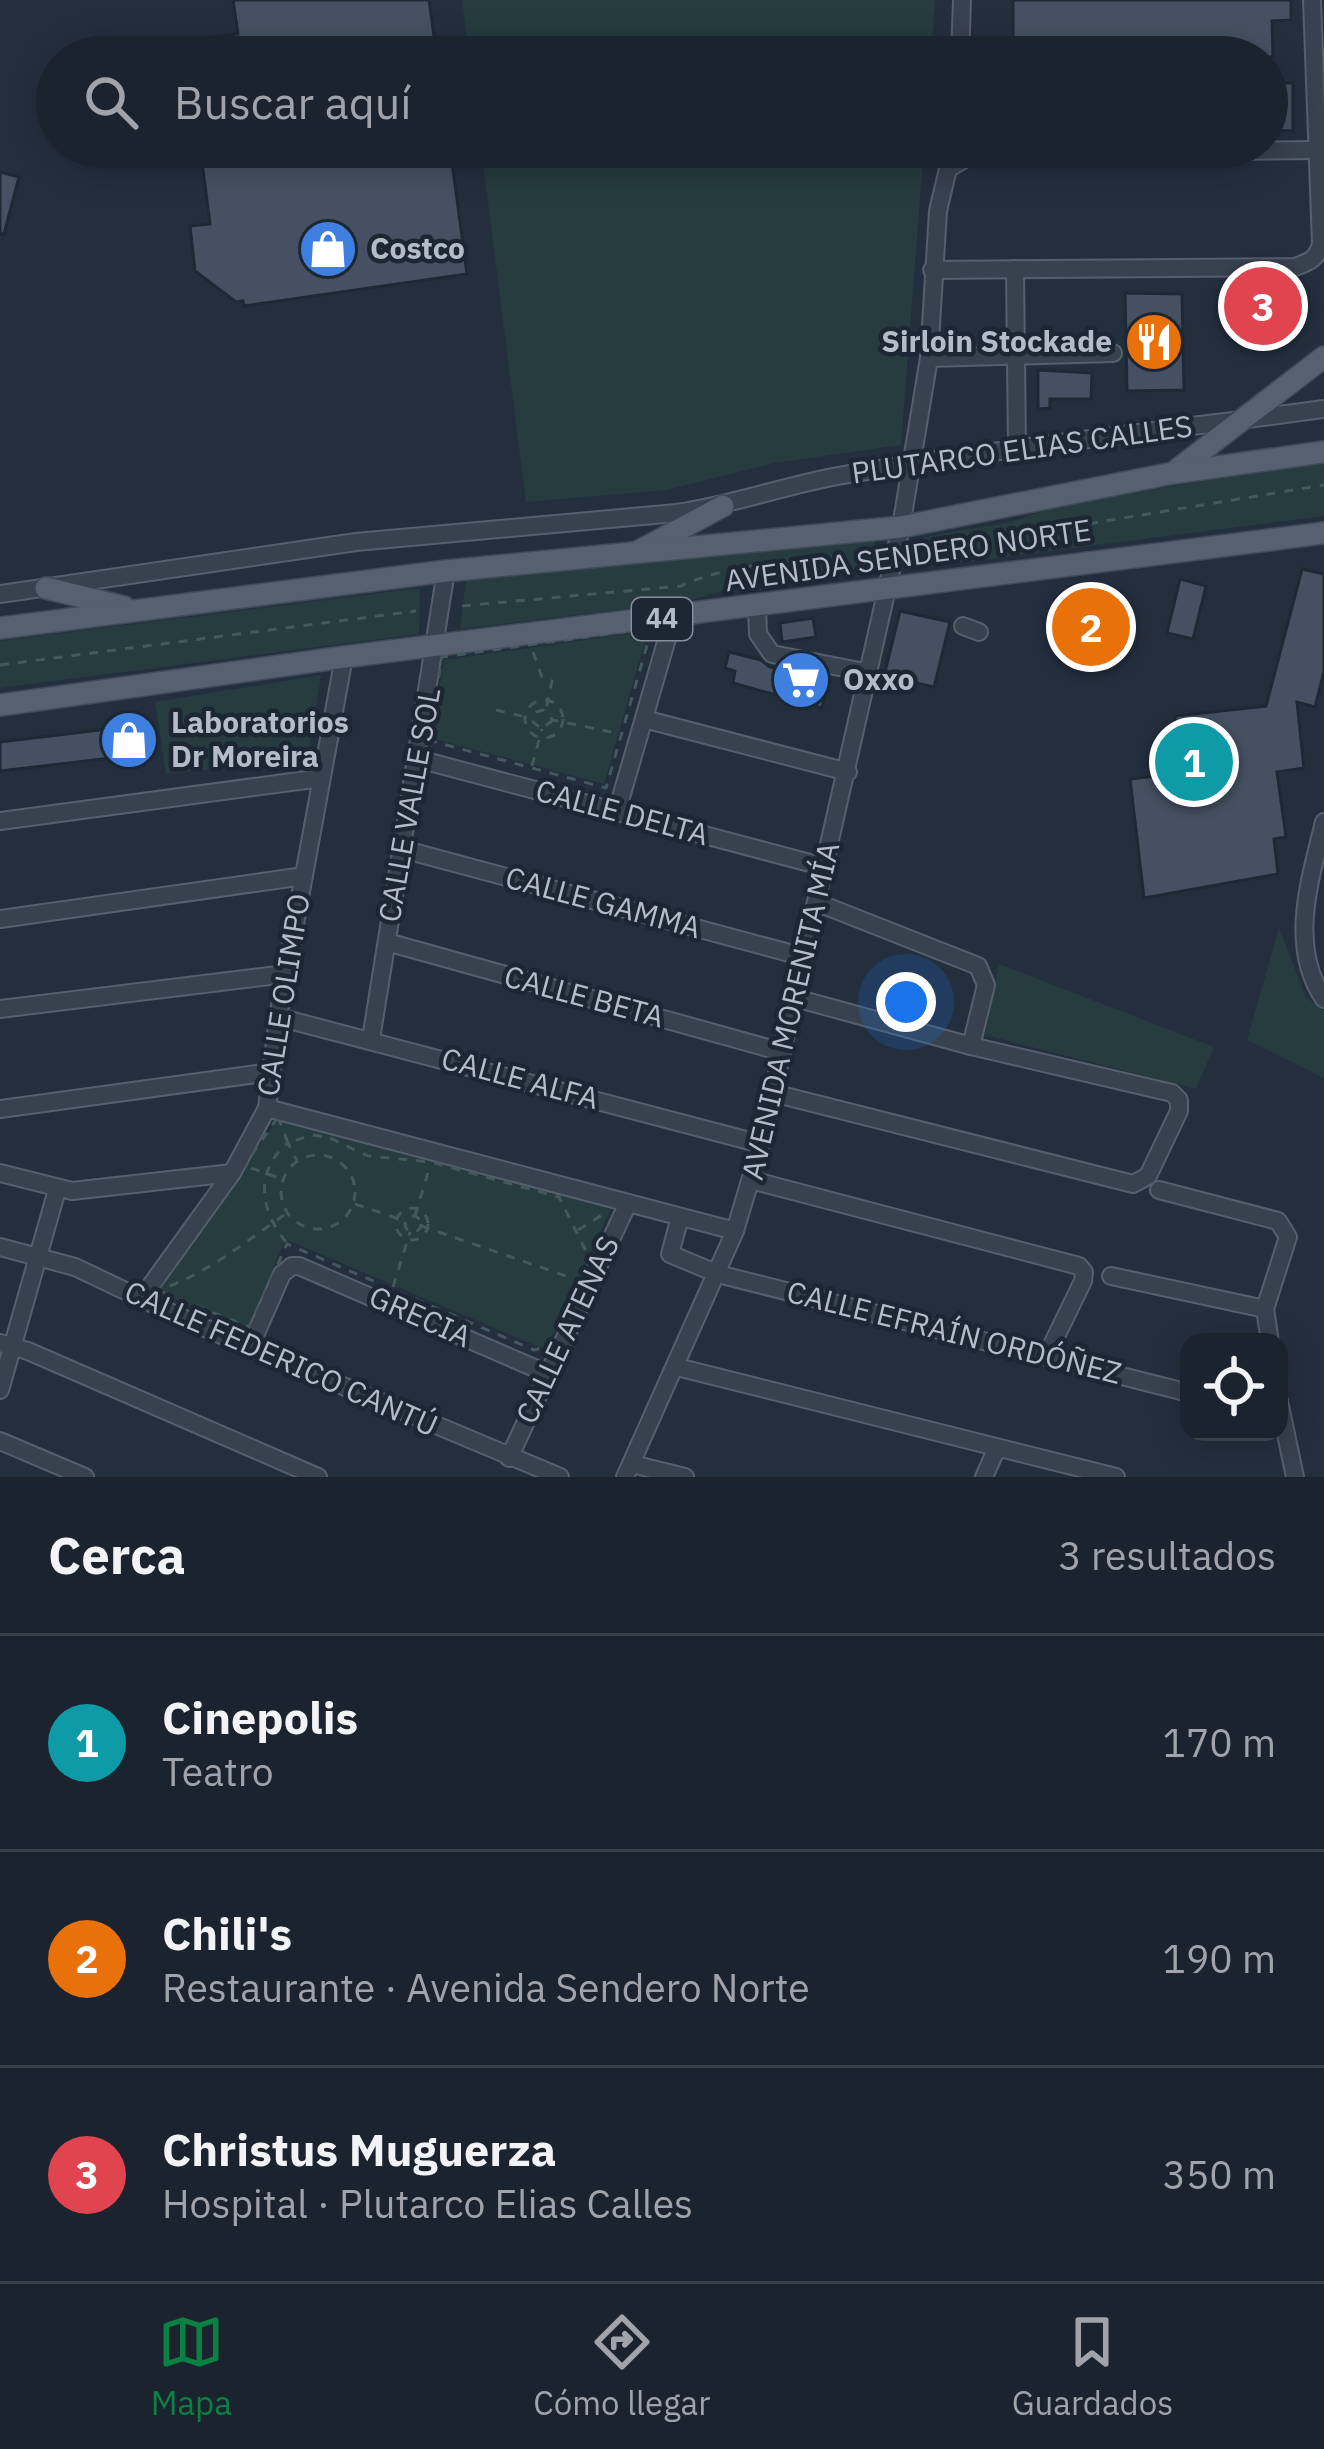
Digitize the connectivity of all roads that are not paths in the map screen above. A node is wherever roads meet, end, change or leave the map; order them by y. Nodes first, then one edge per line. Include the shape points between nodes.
1 (962, 0) edge
2 (1312, 0) edge
3 (961, 36) edge
4 (1320, 139) edge
5 (1288, 140) edge
6 (951, 168) edge
7 (1015, 269) junction
8 (932, 270) junction
9 (1113, 353) dead end
10 (1016, 356) junction
11 (929, 358) junction
12 (1324, 358) edge
13 (1324, 409) edge
14 (1242, 420) junction
15 (1017, 449) junction
16 (1324, 452) edge
17 (912, 465) junction
18 (1173, 473) junction
19 (724, 506) junction
20 (901, 526) junction
21 (1324, 533) edge
22 (629, 556) junction
23 (446, 571) junction
24 (46, 588) junction
25 (889, 590) junction
26 (0, 594) edge
27 (757, 607) junction
28 (136, 610) junction
29 (673, 618) junction
30 (0, 628) edge
31 (436, 646) junction
32 (344, 657) junction
33 (870, 673) junction
34 (0, 704) edge
35 (644, 718) junction
36 (418, 759) junction
37 (848, 772) junction
38 (321, 778) junction
39 (617, 811) junction
40 (0, 821) edge
41 (1324, 822) edge
42 (402, 849) junction
43 (826, 867) junction
44 (304, 876) junction
45 (1318, 886) edge
46 (818, 903) junction
47 (0, 919) edge
48 (387, 942) junction
49 (804, 956) junction
50 (286, 974) junction
51 (795, 998) junction
52 (1324, 999) edge
53 (0, 1009) edge
54 (278, 1017) junction
55 (370, 1039) junction
56 (970, 1046) junction
57 (782, 1052) junction
58 (271, 1072) junction
59 (773, 1093) junction
60 (0, 1108) edge
61 (267, 1108) junction
62 (760, 1144) junction
63 (238, 1169) junction
64 (0, 1173) edge
65 (752, 1180) junction
66 (56, 1190) junction
67 (1159, 1190) dead end
68 (620, 1206) junction
69 (680, 1217) junction
70 (735, 1231) junction
71 (0, 1247) edge
72 (38, 1255) junction
73 (718, 1274) junction
74 (1111, 1276) dead end
75 (149, 1294) junction
76 (1264, 1309) junction
77 (1268, 1333) edge
78 (6, 1344) edge
79 (250, 1347) junction
80 (1047, 1355) junction
81 (677, 1367) junction
82 (547, 1373) junction
83 (0, 1390) edge
84 (1180, 1391) edge
85 (0, 1441) edge
86 (1287, 1441) edge
87 (997, 1448) junction
88 (509, 1458) junction
89 (629, 1470) edge
90 (85, 1477) edge
91 (318, 1477) edge
92 (560, 1477) edge
93 (685, 1477) edge
94 (984, 1477) edge
95 (1116, 1477) edge
96 (1295, 1477) edge

1 - 3 street
2 - 4 street
4 - 5 street, AVENIDA MORENITA MÍA
4 - 7 street via 1321,244 1310,262
6 - 8 street, AVENIDA MORENITA MÍA
7 - 8 street
7 - 10 street
8 - 11 street, AVENIDA MORENITA MÍA
9 - 10 street
10 - 11 street
10 - 15 street
11 - 17 street, AVENIDA MORENITA MÍA
12 - 14 main road
13 - 14 street, PLUTARCO ELIAS CALLES
14 - 15 street, PLUTARCO ELIAS CALLES
14 - 18 main road
15 - 17 street, PLUTARCO ELIAS CALLES
16 - 18 main road, 44
17 - 19 street, PLUTARCO ELIAS CALLES
17 - 20 street, AVENIDA MORENITA MÍA
18 - 20 main road, 44
19 - 22 main road
19 - 24 street via 356,542
20 - 22 main road, AVENIDA SENDERO NORTE / 44
20 - 25 street, AVENIDA MORENITA MÍA
21 - 25 main road, AVENIDA SENDERO NORTE / 44
22 - 23 main road, AVENIDA SENDERO NORTE / 44
23 - 28 main road, AVENIDA SENDERO NORTE / 44
23 - 31 street, CALLE VALLE SOL
24 - 26 street
24 - 28 main road
25 - 27 main road, AVENIDA SENDERO NORTE / 44
25 - 33 street, AVENIDA MORENITA MÍA
27 - 29 main road, AVENIDA SENDERO NORTE / 44
27 - 33 street via 758,634 772,654
28 - 30 main road, AVENIDA SENDERO NORTE / 44
29 - 31 main road, AVENIDA SENDERO NORTE / 44
29 - 35 street
31 - 32 main road, AVENIDA SENDERO NORTE / 44
31 - 36 street, CALLE VALLE SOL
32 - 34 main road, AVENIDA SENDERO NORTE / 44
32 - 38 street, CALLE OLIMPO
33 - 37 street, AVENIDA MORENITA MÍA
35 - 37 street
35 - 39 street
36 - 39 street, CALLE DELTA
36 - 42 street, CALLE VALLE SOL
37 - 43 street, AVENIDA MORENITA MÍA
38 - 40 street
38 - 44 street, CALLE OLIMPO
39 - 43 street, CALLE DELTA
41 - 45 street
42 - 48 street, CALLE VALLE SOL
42 - 49 street, CALLE GAMMA
43 - 46 street, AVENIDA MORENITA MÍA
44 - 47 street
44 - 50 street, CALLE OLIMPO
45 - 52 street via 1302,932
46 - 49 street, AVENIDA MORENITA MÍA
46 - 56 street via 978,966 986,985
48 - 55 street, CALLE VALLE SOL
48 - 57 street, CALLE BETA
49 - 51 street, AVENIDA MORENITA MÍA
50 - 53 street
50 - 54 street, CALLE OLIMPO
51 - 56 street
51 - 57 street, AVENIDA MORENITA MÍA
54 - 55 street, CALLE ALFA
54 - 58 street, CALLE OLIMPO
55 - 62 street, CALLE ALFA
56 - 59 street via 1172,1093 1180,1105 1148,1176 1129,1183
57 - 59 street, AVENIDA MORENITA MÍA
58 - 60 street
58 - 61 street, CALLE OLIMPO
59 - 62 street, AVENIDA MORENITA MÍA
61 - 63 street, CALLE OLIMPO
61 - 68 street
62 - 65 street, AVENIDA MORENITA MÍA
63 - 66 street
63 - 75 street, CALLE OLIMPO
64 - 66 street
65 - 70 street, AVENIDA MORENITA MÍA
65 - 80 street via 1079,1266 1083,1281
66 - 72 street
67 - 76 street via 1278,1221 1288,1237
68 - 69 street
68 - 82 street, CALLE ATENAS
69 - 70 street
69 - 73 street, CALLE EFRAÍN ORDÓÑEZ via 670,1254
70 - 73 street, AVENIDA MORENITA MÍA
71 - 72 street, CALLE FEDERICO CANTÚ
72 - 75 street, CALLE FEDERICO CANTÚ
72 - 78 street
73 - 80 street, CALLE EFRAÍN ORDÓÑEZ
73 - 81 street, AVENIDA MORENITA MÍA
74 - 76 street
75 - 79 street, CALLE FEDERICO CANTÚ
76 - 77 street
78 - 83 street
78 - 91 street
79 - 82 street, GRECIA via 292,1266
79 - 88 street, CALLE FEDERICO CANTÚ
80 - 84 street, CALLE EFRAÍN ORDÓÑEZ
81 - 87 street
81 - 89 street, AVENIDA MORENITA MÍA
82 - 88 street, CALLE ATENAS
85 - 90 street
86 - 96 street
87 - 94 street
87 - 95 street
88 - 92 street, CALLE FEDERICO CANTÚ
89 - 93 street

